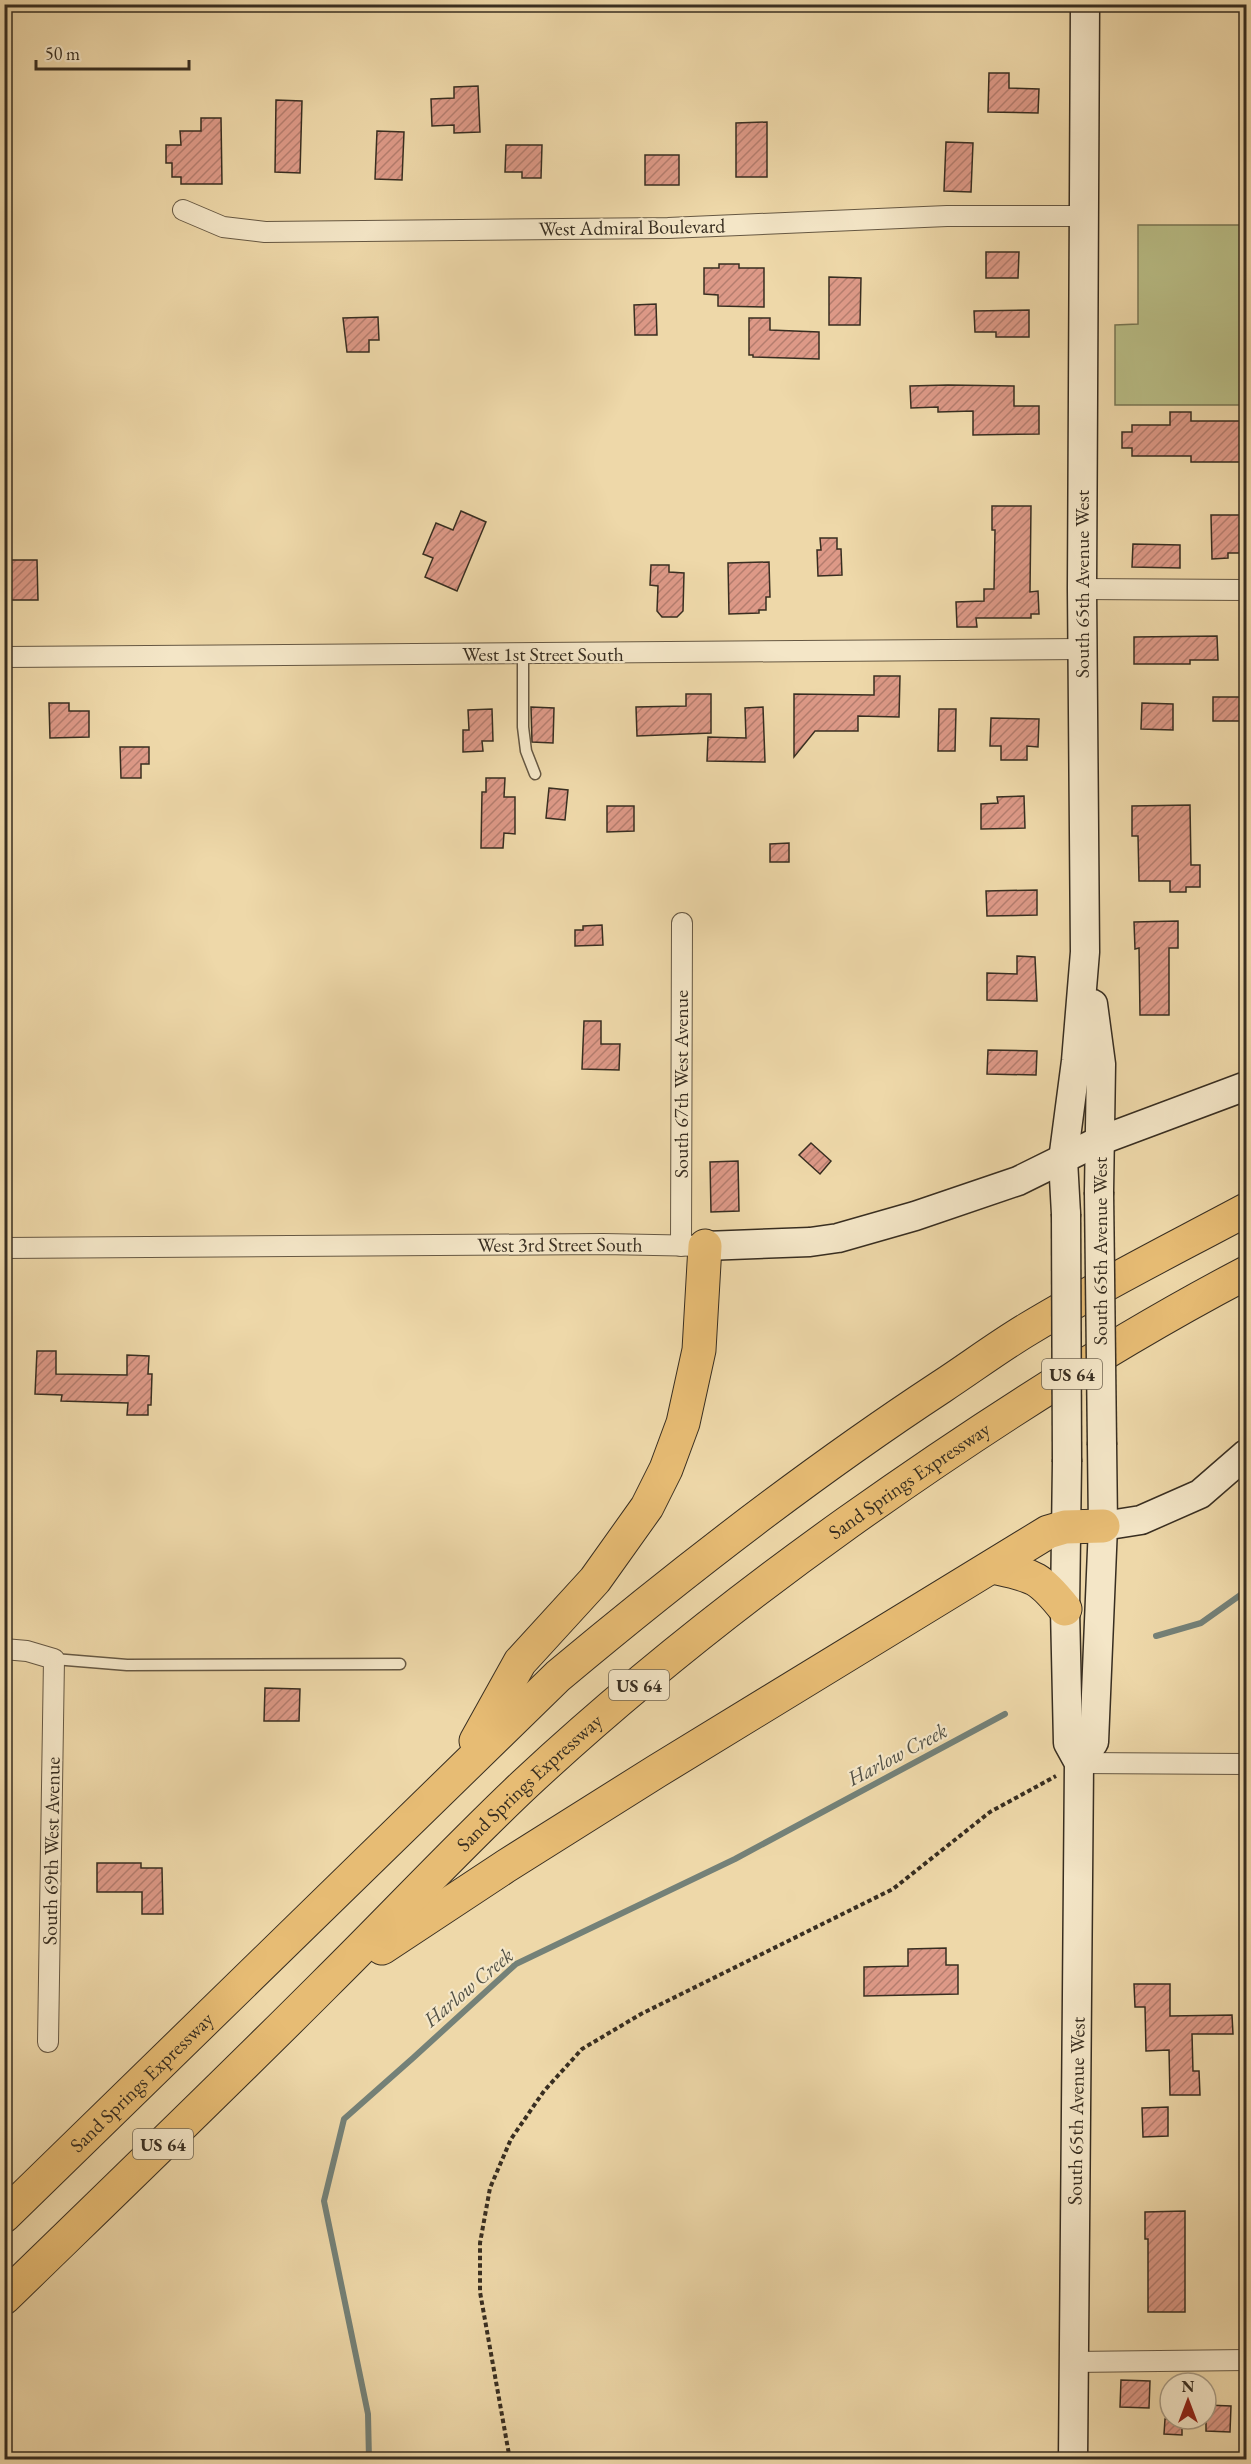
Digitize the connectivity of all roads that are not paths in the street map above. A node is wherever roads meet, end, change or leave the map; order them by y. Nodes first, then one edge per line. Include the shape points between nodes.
1 (1085, 4) edge
2 (183, 210) dead end
3 (1084, 216) junction
4 (1082, 589) junction
5 (1246, 590) edge
6 (1082, 649) junction
7 (523, 655) junction
8 (4, 657) edge
9 (535, 774) dead end
10 (682, 922) dead end
11 (1085, 952) junction
12 (1246, 1086) edge
13 (1099, 1141) junction
14 (1063, 1160) junction
15 (1246, 1210) edge
16 (693, 1246) junction
17 (4, 1248) edge
18 (1246, 1273) edge
19 (1246, 1454) edge
20 (1103, 1526) junction
21 (1065, 1527) junction
22 (992, 1568) junction
23 (1065, 1609) junction
24 (4, 1649) edge
25 (54, 1659) junction
26 (400, 1664) dead end
27 (1079, 1764) junction
28 (1246, 1764) edge
29 (458, 1773) junction
30 (321, 1989) junction
31 (48, 2042) dead end
32 (4, 2216) edge
33 (4, 2298) edge
34 (1246, 2360) edge
35 (1073, 2362) junction
36 (1073, 2460) edge

1 - 3 street, South 65th Avenue West
2 - 3 street, West Admiral Boulevard via 223,226 265,232 668,228 947,216
3 - 4 street, South 65th Avenue West
4 - 5 street
4 - 6 street, South 65th Avenue West
6 - 7 street, West 1st Street South
6 - 11 street, South 65th Avenue West
7 - 8 street, West 1st Street South
7 - 9 lane via 523,727 526,751
10 - 16 street, South 67th West Avenue
11 - 13 street, South 65th Avenue West via 1101,1064
11 - 14 street, South 65th Avenue West
12 - 13 street, West 3rd Street South
13 - 14 street, West 3rd Street South
13 - 20 street, South 65th Avenue West, bridge
14 - 16 street, West 3rd Street South via 1018,1181 838,1238
14 - 21 street, South 65th Avenue West, bridge
15 - 29 highway, Sand Springs Expressway / US 64 via 1027,1330 849,1448 637,1609 558,1676
16 - 17 street, West 3rd Street South
16 - 29 highway via 699,1350 683,1424 666,1469 647,1507 595,1580 520,1662
18 - 30 highway, Sand Springs Expressway / US 64 via 1152,1325 934,1461 714,1623 525,1784
19 - 20 street via 1200,1494 1141,1520
20 - 21 highway
20 - 27 street, South 65th Avenue West via 1094,1742
21 - 22 highway via 1047,1532
21 - 23 street, South 65th Avenue West
22 - 23 highway via 1037,1580
22 - 30 highway via 657,1771
23 - 27 street, South 65th Avenue West via 1068,1743
24 - 25 street
25 - 26 lane via 127,1665
25 - 31 street, South 69th West Avenue
27 - 28 street
27 - 35 street, South 65th Avenue West
29 - 32 highway, Sand Springs Expressway / US 64
30 - 33 highway, Sand Springs Expressway / US 64
34 - 35 street
35 - 36 street, South 65th Avenue West

